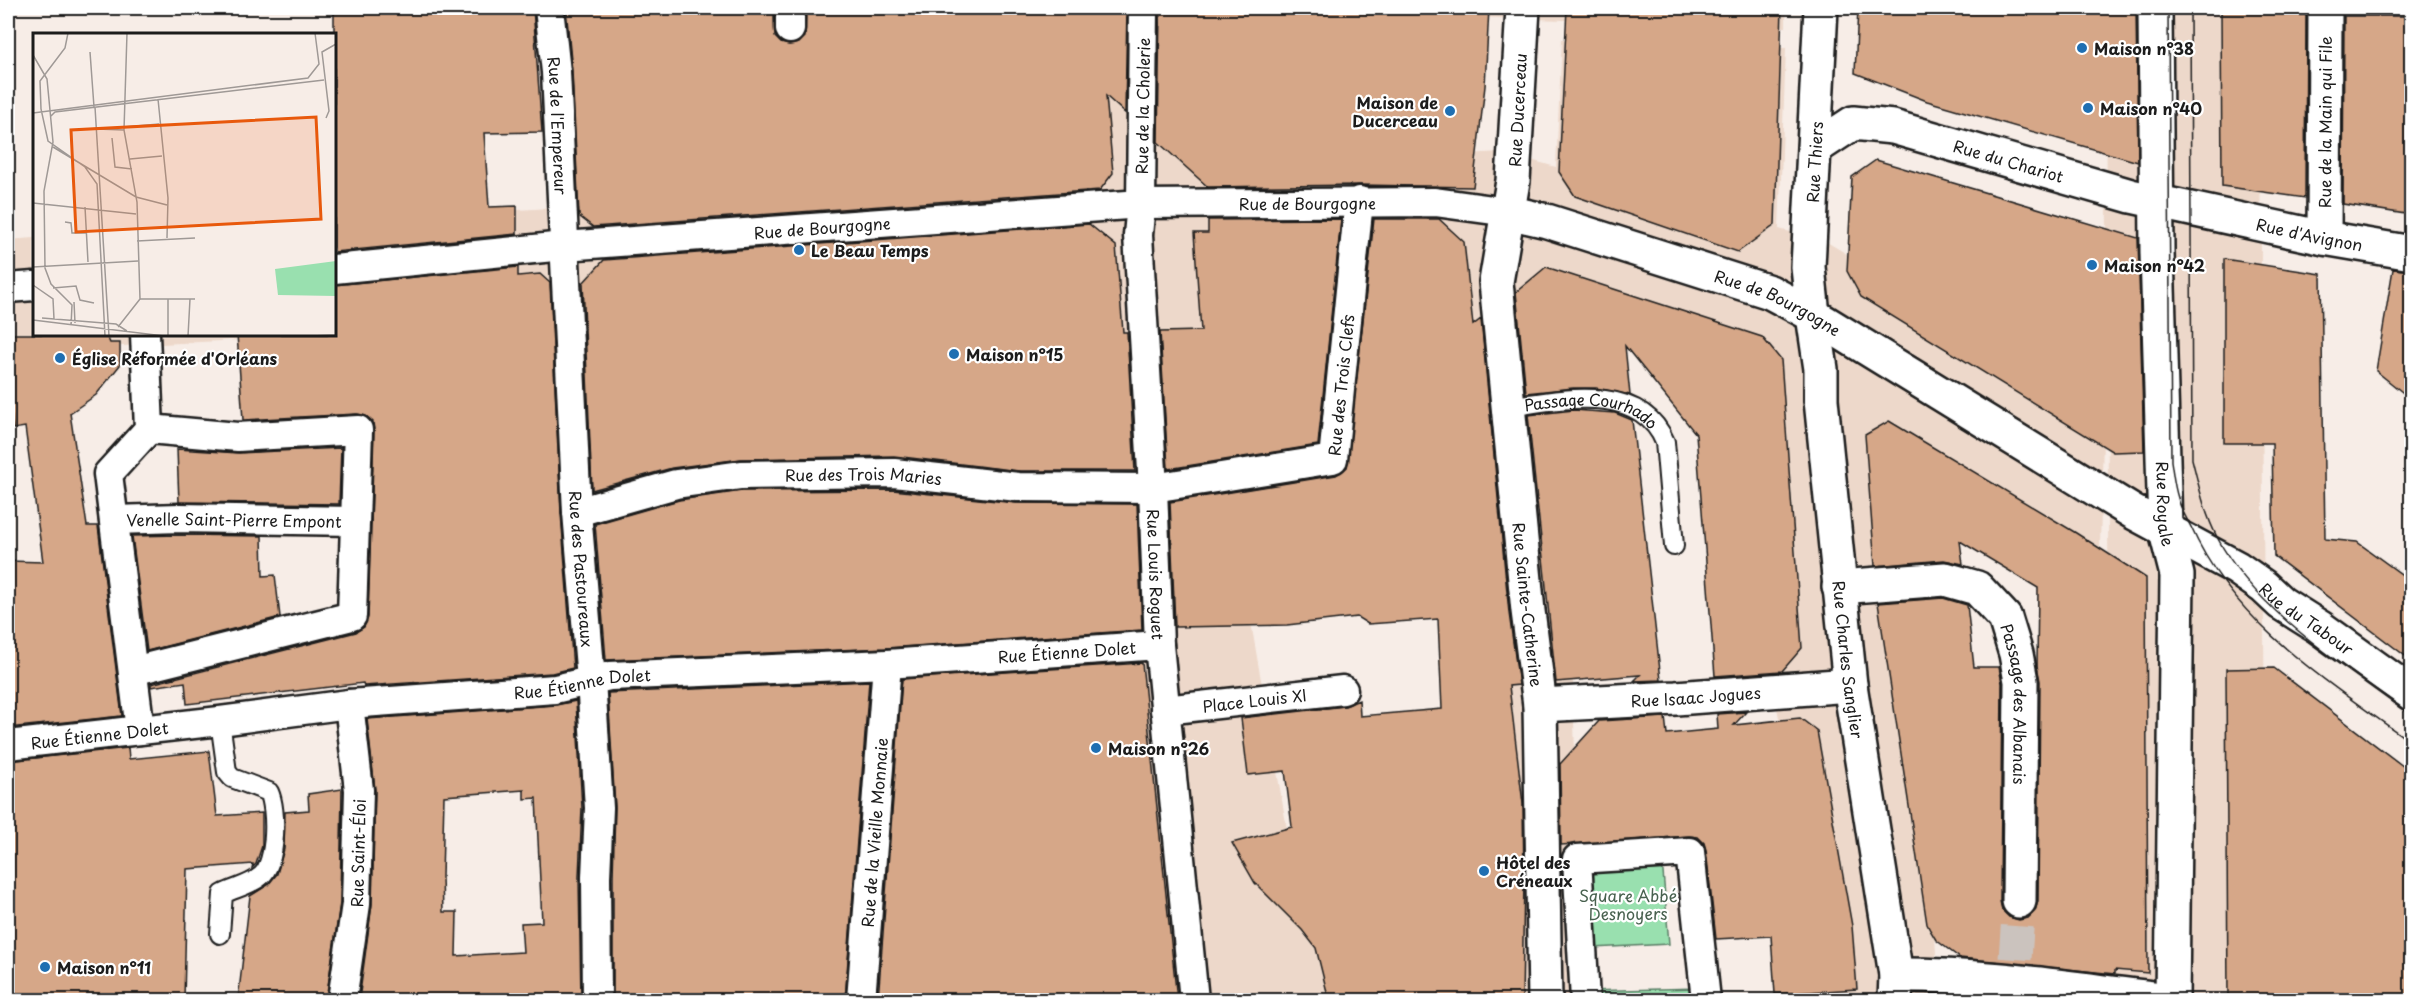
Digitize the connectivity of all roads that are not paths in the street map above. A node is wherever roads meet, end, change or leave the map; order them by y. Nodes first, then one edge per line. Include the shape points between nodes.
1 (549, 8) edge
2 (1143, 8) edge
3 (1523, 8) edge
4 (1821, 8) edge
5 (2155, 8) edge
6 (2325, 8) edge
7 (1815, 148) junction
8 (1359, 201) junction
9 (2157, 202) junction
10 (1141, 204) junction
11 (1508, 212) junction
12 (2207, 212) joint
13 (2324, 238) junction
14 (564, 246) junction
15 (2412, 253) edge
16 (336, 269) edge
17 (33, 286) edge
18 (8, 288) edge
19 (1813, 315) junction
20 (145, 336) edge
21 (1508, 407) junction
22 (149, 429) junction
23 (1153, 488) junction
24 (577, 512) junction
25 (114, 520) junction
26 (355, 521) junction
27 (2164, 528) junction
28 (1674, 546) dead end
29 (2200, 548) joint
30 (1839, 587) junction
31 (1159, 645) junction
32 (887, 664) junction
33 (133, 671) junction
34 (591, 680) junction
35 (1850, 685) junction
36 (1342, 690) dead end
37 (2412, 694) edge
38 (349, 704) junction
39 (1540, 705) junction
40 (1165, 710) junction
41 (220, 721) junction
42 (140, 730) junction
43 (8, 745) edge
44 (2019, 901) tunnel mouth
45 (220, 934) dead end
46 (1895, 988) edge
47 (342, 1000) edge
48 (597, 1000) edge
49 (861, 1000) edge
50 (1194, 1000) edge
51 (1545, 1000) edge
52 (1585, 1000) edge
53 (1706, 1000) edge
54 (2172, 1000) edge

1 - 14 street, Rue de l'Empereur
2 - 10 street, Rue de la Cholerie
3 - 11 street, Rue Ducerceau via 1514,180
4 - 7 street, Rue Thiers
5 - 9 street, Rue Royale
6 - 13 street, Rue de la Main qui File
7 - 9 street, Rue du Chariot via 1853,123 1893,127
7 - 19 street, Rue Thiers via 1808,267
8 - 10 street, Rue de Bourgogne
8 - 11 street, Rue de Bourgogne via 1435,202
8 - 23 street, Rue des Trois Clefs via 1333,459
9 - 12 street, Rue du Chariot
9 - 27 street, Rue Royale
10 - 14 street, Rue de Bourgogne
10 - 23 street, Rue Louis Roguet via 1138,235
11 - 19 street, Rue de Bourgogne via 1770,292
11 - 21 street, Rue Sainte-Catherine via 1496,282
12 - 13 street, Rue d'Avignon
13 - 15 street, Rue d'Avignon
14 - 16 street, Rue de Bourgogne
14 - 24 street, Rue des Pastoureaux
17 - 18 street
19 - 27 street, Rue de Bourgogne
19 - 30 street, Rue Charles Sanglier
20 - 22 street
21 - 28 lane, Passage Courhado via 1586,398 1635,407 1648,417 1665,442
21 - 39 street, Rue Sainte-Catherine
22 - 25 street via 108,474
22 - 26 street, Venelle Saint-Pierre Empont via 238,437 358,430
23 - 24 street, Rue des Trois Maries via 1018,487 894,473 741,475 676,484
23 - 31 street, Rue Louis Roguet
24 - 34 street, Rue des Pastoureaux
25 - 26 street, Venelle Saint-Pierre Empont
25 - 33 street
26 - 33 street, Venelle Saint-Pierre Empont via 352,616
27 - 29 street, Rue de Bourgogne
27 - 54 street, Rue Royale via 2177,575
29 - 37 street, Rue du Tabour via 2237,568
30 - 35 street, Rue Charles Sanglier
30 - 44 street, Passage des Albanais via 1945,579 1977,588 2005,618 2021,681
31 - 32 street, Rue Étienne Dolet
31 - 40 street, Rue Louis Roguet
32 - 34 street, Rue Étienne Dolet
32 - 49 street, Rue de la Vieille Monnaie
33 - 42 street
34 - 38 street, Rue Étienne Dolet via 555,690
34 - 48 street, Rue des Pastoureaux via 590,824 596,877
35 - 39 street, Rue Isaac Jogues
35 - 46 street, Rue Charles Sanglier
36 - 40 street, Place Louis XI
38 - 41 street, Rue Étienne Dolet
38 - 47 street, Rue Saint-Éloi via 359,790 356,904
39 - 51 street, Rue Sainte-Catherine
40 - 50 street, Rue Louis Roguet via 1172,852
41 - 42 street, Rue Étienne Dolet
41 - 45 lane via 227,771 232,778 269,792 275,835 267,870 260,878 224,894
42 - 43 street, Rue Étienne Dolet
46 - 54 street via 1931,975 2015,970
52 - 53 street via 1577,859 1690,852

